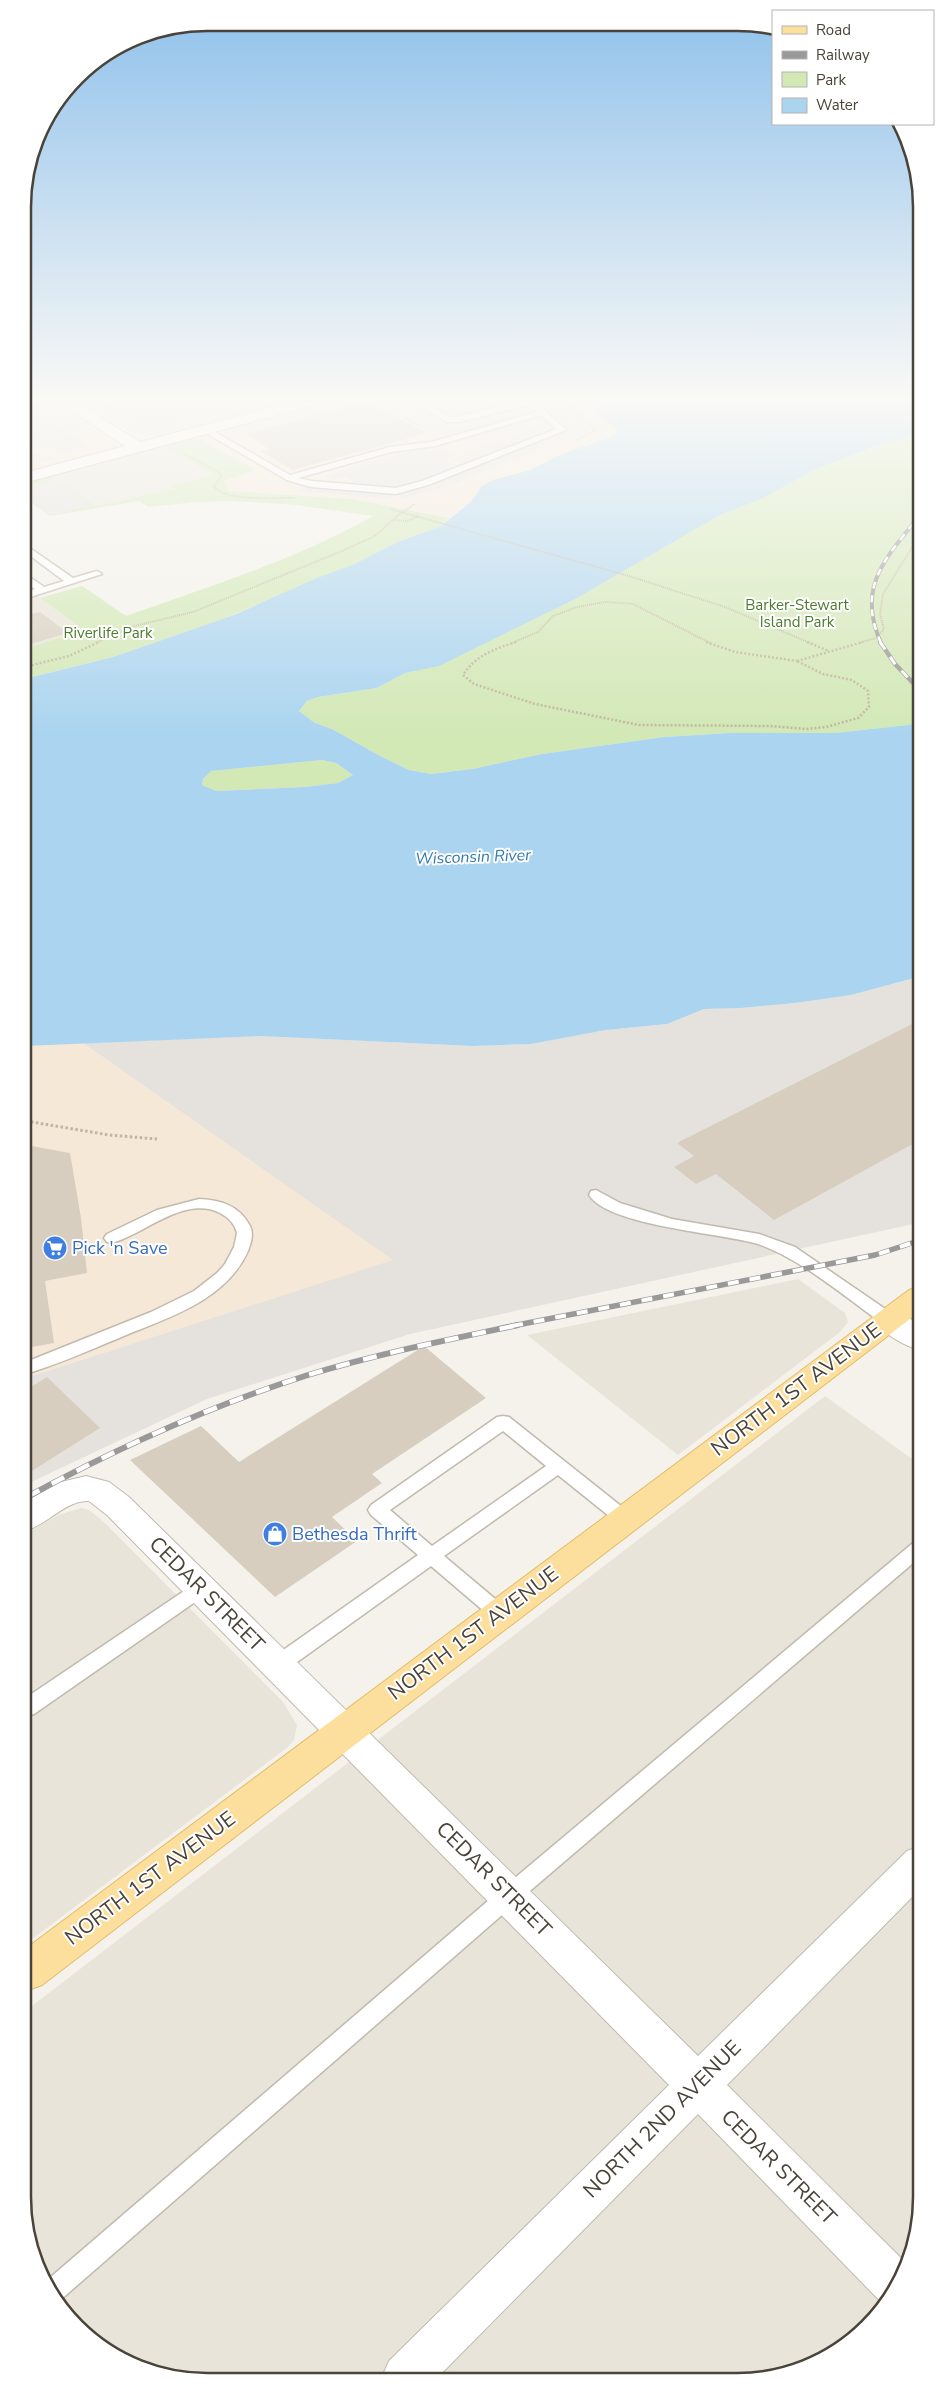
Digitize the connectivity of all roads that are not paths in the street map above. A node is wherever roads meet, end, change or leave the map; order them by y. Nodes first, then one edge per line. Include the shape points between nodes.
1 (31, 552) edge
2 (96, 574) dead end
3 (31, 581) edge
4 (72, 582) junction
5 (42, 590) junction
6 (31, 594) edge
7 (596, 1195) dead end
8 (112, 1238) dead end
9 (913, 1301) edge
10 (888, 1319) junction
11 (913, 1335) edge
12 (31, 1366) edge
13 (558, 1466) junction
14 (31, 1515) edge
15 (625, 1519) junction
16 (913, 1553) edge
17 (432, 1557) junction
18 (202, 1588) junction
19 (499, 1614) junction
20 (279, 1664) junction
21 (31, 1705) edge
22 (344, 1730) junction
23 (913, 1870) edge
24 (510, 1895) junction
25 (31, 1968) edge
26 (696, 2084) junction
27 (891, 2280) edge
28 (57, 2288) edge
29 (409, 2373) edge

1 - 4 lane
2 - 4 lane
3 - 5 lane
4 - 5 lane
5 - 6 lane
7 - 10 lane via 615,1207 671,1224 759,1239 790,1251
8 - 12 lane via 180,1207 212,1202 224,1206 239,1219 245,1231 242,1248 232,1267 205,1291 148,1319
9 - 10 main road, NORTH 1ST AVENUE
10 - 11 street
10 - 15 main road, NORTH 1ST AVENUE
13 - 15 lane
13 - 17 lane
13 - 17 lane via 503,1422 377,1510
14 - 18 street, CEDAR STREET via 65,1494 82,1488 96,1489 118,1506
15 - 19 main road, NORTH 1ST AVENUE
16 - 24 lane
17 - 19 lane
17 - 20 lane
18 - 20 street, CEDAR STREET
18 - 21 lane
19 - 22 main road, NORTH 1ST AVENUE
20 - 22 street, CEDAR STREET
22 - 24 street, CEDAR STREET
22 - 25 main road, NORTH 1ST AVENUE
23 - 26 street, NORTH 2ND AVENUE
24 - 26 street, CEDAR STREET
24 - 28 lane
26 - 27 street, CEDAR STREET
26 - 29 street, NORTH 2ND AVENUE

